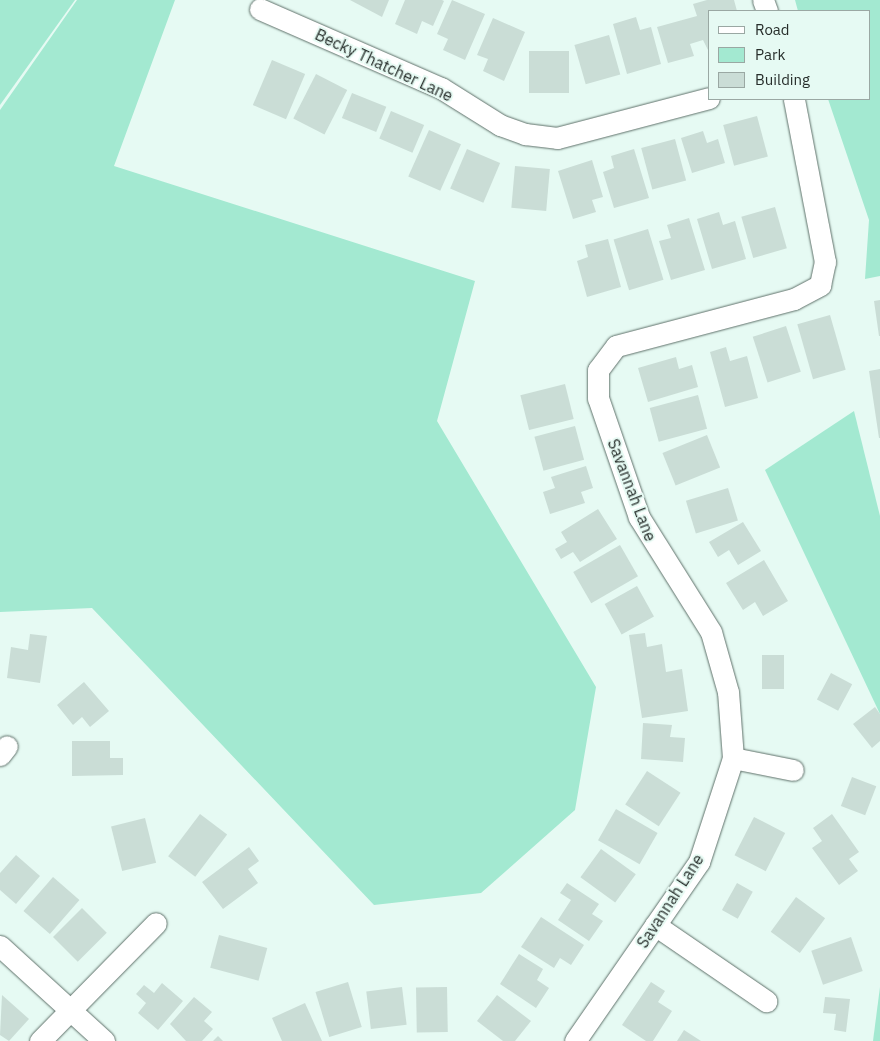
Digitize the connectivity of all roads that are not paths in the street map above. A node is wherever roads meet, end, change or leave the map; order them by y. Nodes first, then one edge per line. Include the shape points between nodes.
1 (260, 9) dead end
2 (708, 98) edge
3 (794, 100) edge
4 (734, 758) junction
5 (793, 770) dead end
6 (156, 923) dead end
7 (655, 925) junction
8 (0, 946) edge
9 (766, 1001) dead end
10 (67, 1009) junction
11 (40, 1041) edge
12 (104, 1041) edge
13 (575, 1041) edge

1 - 2 street, Becky Thatcher Lane via 441,88 500,125 525,134 557,138
3 - 4 street, Savannah Lane via 825,262 820,285 794,298 616,346 598,370 598,398 639,517 711,632 728,692
4 - 5 street
4 - 7 street, Savannah Lane via 699,862
6 - 10 street
7 - 9 street
7 - 13 street, Savannah Lane
8 - 10 street
10 - 11 street
10 - 12 street

